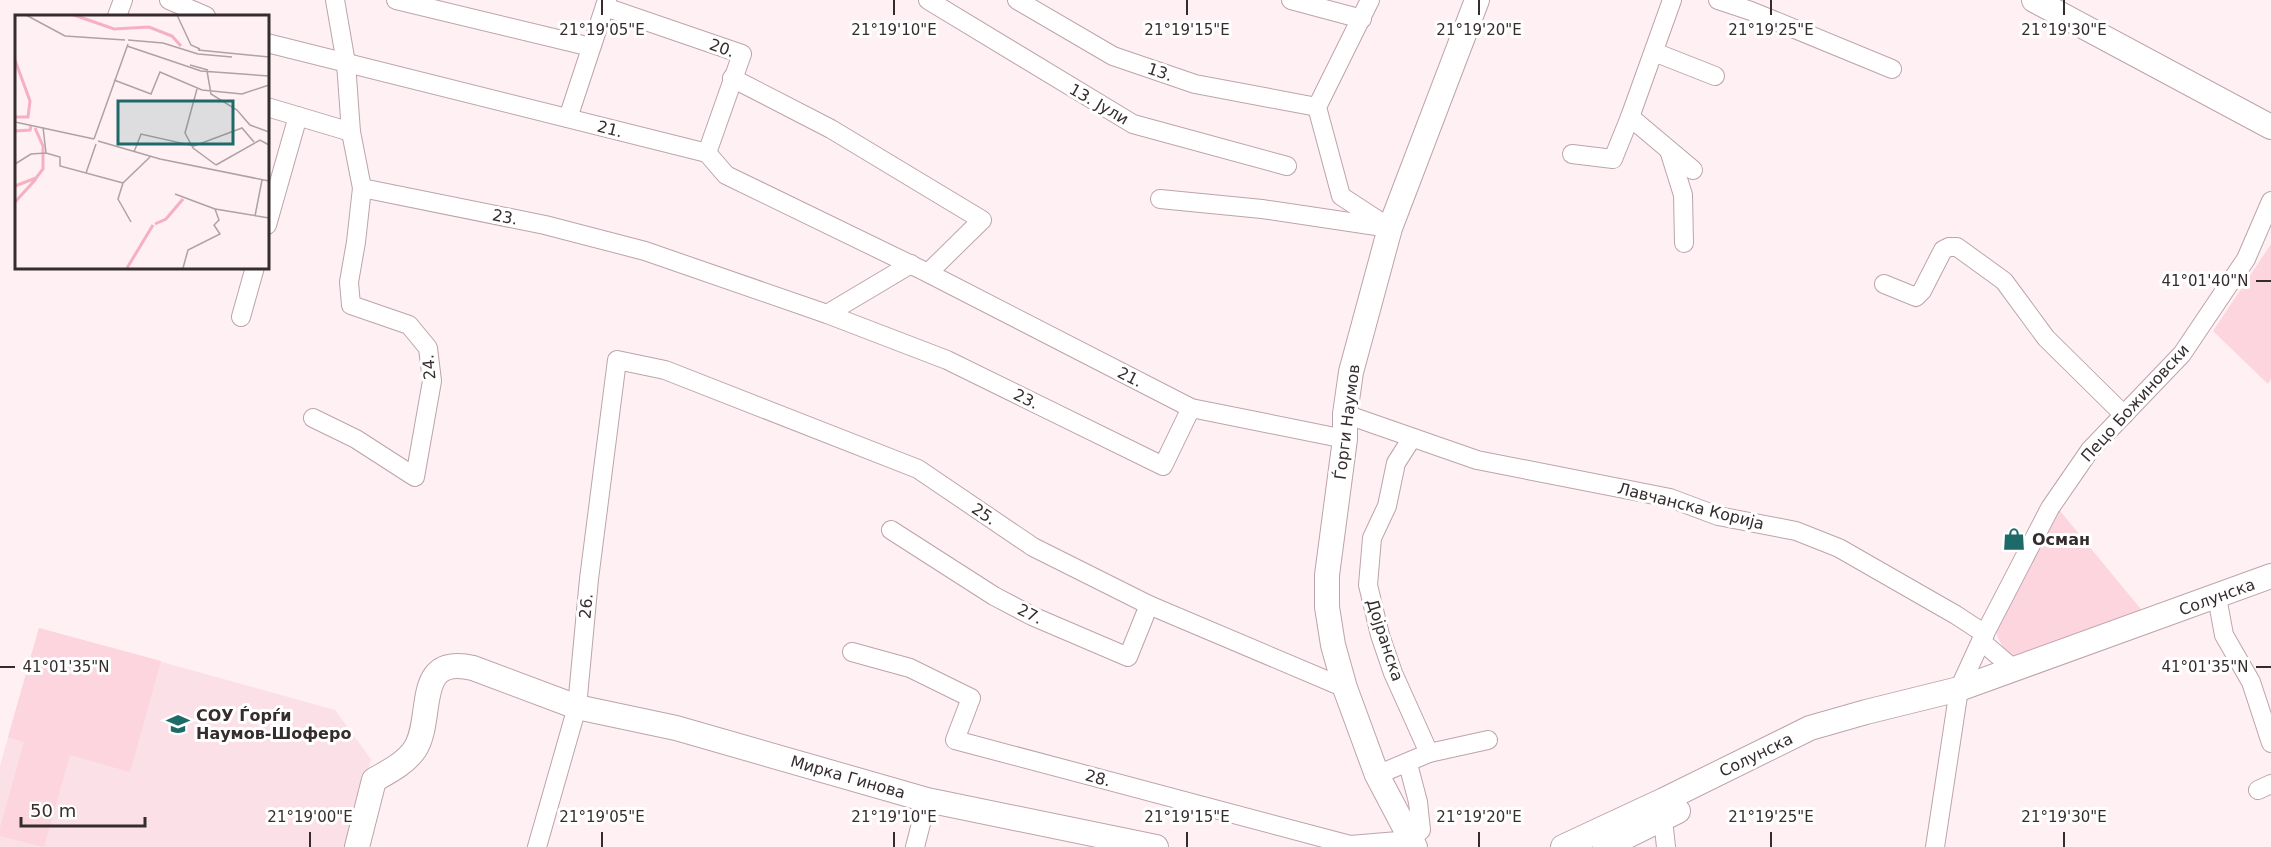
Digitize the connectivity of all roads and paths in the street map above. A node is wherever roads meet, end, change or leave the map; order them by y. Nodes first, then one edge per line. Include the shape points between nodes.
1 (123, 0) edge
2 (169, 0) edge
3 (335, 0) edge
4 (396, 0) edge
5 (928, 0) edge
6 (1017, 0) edge
7 (1291, 0) edge
8 (1370, 0) edge
9 (1477, 0) edge
10 (1672, 0) edge
11 (1718, 0) edge
12 (2034, 0) edge
13 (606, 3) edge
14 (1754, 5) edge
15 (117, 15) edge
16 (204, 15) edge
17 (1362, 19) junction
18 (268, 43) edge
19 (591, 47) junction
20 (1654, 52) junction
21 (346, 63) junction
22 (1892, 69) dead end
23 (1715, 76) dead end
24 (732, 78) junction
25 (268, 107) edge
26 (1317, 107) junction
27 (298, 116) junction
28 (1630, 117) junction
29 (568, 118) junction
30 (2271, 127) edge
31 (351, 132) junction
32 (1669, 150) junction
33 (707, 153) junction
34 (1572, 154) dead end
35 (1287, 166) dead end
36 (1693, 170) dead end
37 (362, 188) junction
38 (1160, 199) dead end
39 (2271, 201) edge
40 (268, 221) edge
41 (1390, 228) junction
42 (1684, 243) dead end
43 (910, 264) junction
44 (255, 268) edge
45 (928, 273) junction
46 (1884, 284) dead end
47 (827, 314) junction
48 (241, 317) dead end
49 (617, 360) joint
50 (1191, 408) junction
51 (1345, 414) junction
52 (2124, 415) junction
53 (313, 418) dead end
54 (1412, 438) junction
55 (1345, 440) junction
56 (891, 530) dead end
57 (2271, 576) edge
58 (2217, 597) junction
59 (1149, 605) junction
60 (1983, 637) junction
61 (852, 652) dead end
62 (2015, 670) junction
63 (1345, 688) junction
64 (1959, 689) junction
65 (577, 707) junction
66 (1488, 740) dead end
67 (2271, 743) edge
68 (1429, 753) junction
69 (1408, 764) junction
70 (1377, 775) junction
71 (927, 800) junction
72 (1663, 819) junction
73 (1413, 844) edge
74 (357, 847) edge
75 (537, 847) edge
76 (915, 847) edge
77 (1156, 847) edge
78 (1563, 847) edge
79 (1605, 847) edge
80 (1666, 847) edge
81 (1935, 847) edge

1 - 15 street
2 - 16 street
3 - 21 street
4 - 19 street
5 - 35 street, 13. Јули via 1133,124
6 - 26 street, 13. via 1113,56 1195,84
7 - 17 street
8 - 17 street
9 - 41 street, Ѓорги Наумов
10 - 20 street
11 - 14 street
12 - 30 street
13 - 19 street
13 - 24 street, 20. via 742,54
14 - 22 street
17 - 26 street
18 - 21 street, 21.
19 - 29 street
20 - 23 street
20 - 28 street
21 - 29 street, 21.
21 - 31 street
24 - 33 street, 20.
24 - 45 street via 831,129 982,220
25 - 27 street
26 - 41 street via 1341,196
27 - 31 street
27 - 40 street
28 - 32 street
28 - 34 street via 1613,159
29 - 33 street, 21.
31 - 37 street
32 - 36 street
32 - 42 street via 1683,195
33 - 43 street, 21. via 726,175
37 - 47 street, 23. via 545,225 645,251
37 - 53 street, 24. via 349,282 351,305 409,325 428,348 432,381 415,477 356,439
38 - 41 street
39 - 52 street, Пецо Божиновски via 2246,259 2182,354
41 - 51 street, Ѓорги Наумов via 1351,372
43 - 45 street, 21.
43 - 47 street
44 - 48 street
45 - 50 street, 21.
46 - 52 street via 1916,297 1943,250 1957,247 2004,281 2046,338
47 - 50 street, 23. via 947,360 1163,466
49 - 59 street, 25. via 665,370 918,469 1033,547
49 - 65 street, 26.
50 - 55 street, 21.
51 - 54 street, Лавчанска Корија
51 - 55 street, Ѓорги Наумов
52 - 60 street, Пецо Божиновски via 2090,450 2050,507
54 - 60 street, Лавчанска Корија via 1477,460 1670,498 1718,516 1796,531 1839,548 1956,615
54 - 68 street, Дојранска via 1396,463 1387,506 1372,538 1368,585 1393,673
55 - 63 street, Ѓорги Наумов via 1327,574 1327,607
56 - 59 street, 27. via 994,596 1128,657
57 - 58 street, Солунска
58 - 62 street, Солунска
58 - 67 street via 2224,635 2251,682
59 - 63 street, 25.
60 - 62 street, Лавчанска Корија
60 - 64 street, Пецо Божиновски
61 - 73 street, 28. via 910,668 971,698 955,740 1350,845
62 - 64 street, Солунска
63 - 70 street, Ѓорги Наумов
64 - 72 street, Солунска via 1942,703 1815,745
64 - 78 street, Солунска via 1810,729
64 - 81 street, Пецо Божиновски
65 - 71 street, Мирка Гинова via 676,728
65 - 74 street, Мирка Гинова via 473,668 445,666 434,676 415,749 392,771 374,780
65 - 75 street, 26.
66 - 68 street
68 - 69 street
69 - 70 street
69 - 73 street via 1418,802 1420,831
70 - 73 street, Ѓорги Наумов
71 - 76 street
71 - 77 street, Мирка Гинова
72 - 79 street, Солунска
72 - 80 street

